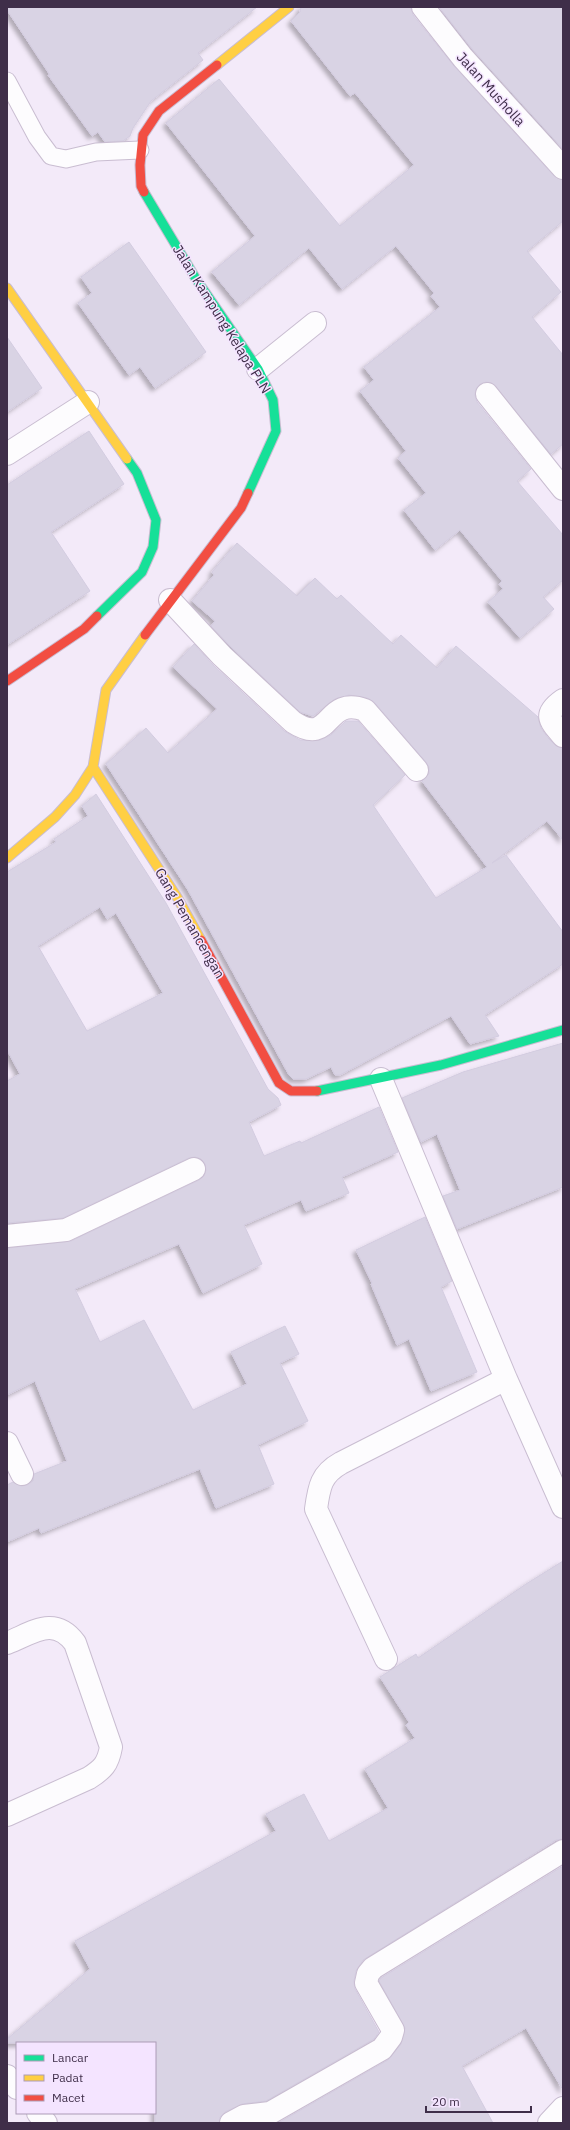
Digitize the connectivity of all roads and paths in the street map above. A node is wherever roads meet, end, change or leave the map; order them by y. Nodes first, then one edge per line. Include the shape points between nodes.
1 (289, 7) edge
2 (423, 7) edge
3 (7, 81) edge
4 (140, 150) junction
5 (563, 168) edge
6 (7, 288) edge
7 (315, 323) dead end
8 (258, 369) junction
9 (487, 394) dead end
10 (88, 402) junction
11 (7, 454) edge
12 (563, 489) edge
13 (170, 600) junction
14 (7, 681) edge
15 (563, 700) edge
16 (563, 736) edge
17 (93, 767) junction
18 (417, 770) dead end
19 (7, 858) edge
20 (563, 1030) edge
21 (381, 1079) junction
22 (194, 1169) dead end
23 (7, 1236) edge
24 (506, 1379) junction
25 (7, 1443) edge
26 (22, 1474) dead end
27 (563, 1507) edge
28 (7, 1643) edge
29 (386, 1659) dead end
30 (7, 1815) edge
31 (563, 1851) edge
32 (7, 2076) edge
33 (16, 2087) edge
34 (563, 2108) edge
35 (39, 2114) edge
36 (46, 2123) edge
37 (232, 2123) edge
38 (549, 2123) edge

1 - 4 street, Jalan Kampung Kelapa PLN via 159,111 143,135
2 - 5 street, Jalan Musholla via 463,58
3 - 4 lane via 37,137 51,156 66,159 96,152
4 - 8 street, Jalan Kampung Kelapa PLN via 141,186 196,279
6 - 10 street
7 - 8 street
8 - 13 street, Jalan Kampung Kelapa PLN via 273,400 276,431 241,508
9 - 12 street
10 - 11 street
10 - 14 street via 137,473 146,492 156,520 153,547 142,572 84,629
13 - 17 street, Jalan Kampung Kelapa PLN via 106,690
13 - 18 street via 222,656 293,722 312,730 321,727 339,709 356,707 366,710
15 - 16 street via 550,712 550,718
17 - 19 street, Jalan Kampung Kelapa PLN via 70,801 55,817
17 - 21 street, Gang Pemancengan via 177,897 279,1083 287,1091 297,1092 332,1089
20 - 21 street via 489,1053
21 - 24 street
22 - 23 street via 66,1230
24 - 27 street
24 - 29 street via 341,1463 329,1470 323,1480 318,1492 316,1509
25 - 26 street
28 - 30 street via 45,1628 56,1627 69,1634 75,1643 111,1748 109,1760 100,1771
31 - 37 street via 373,1968 366,1983 393,2030 382,2049 270,2113 244,2116
32 - 33 street
34 - 38 street
35 - 36 street

